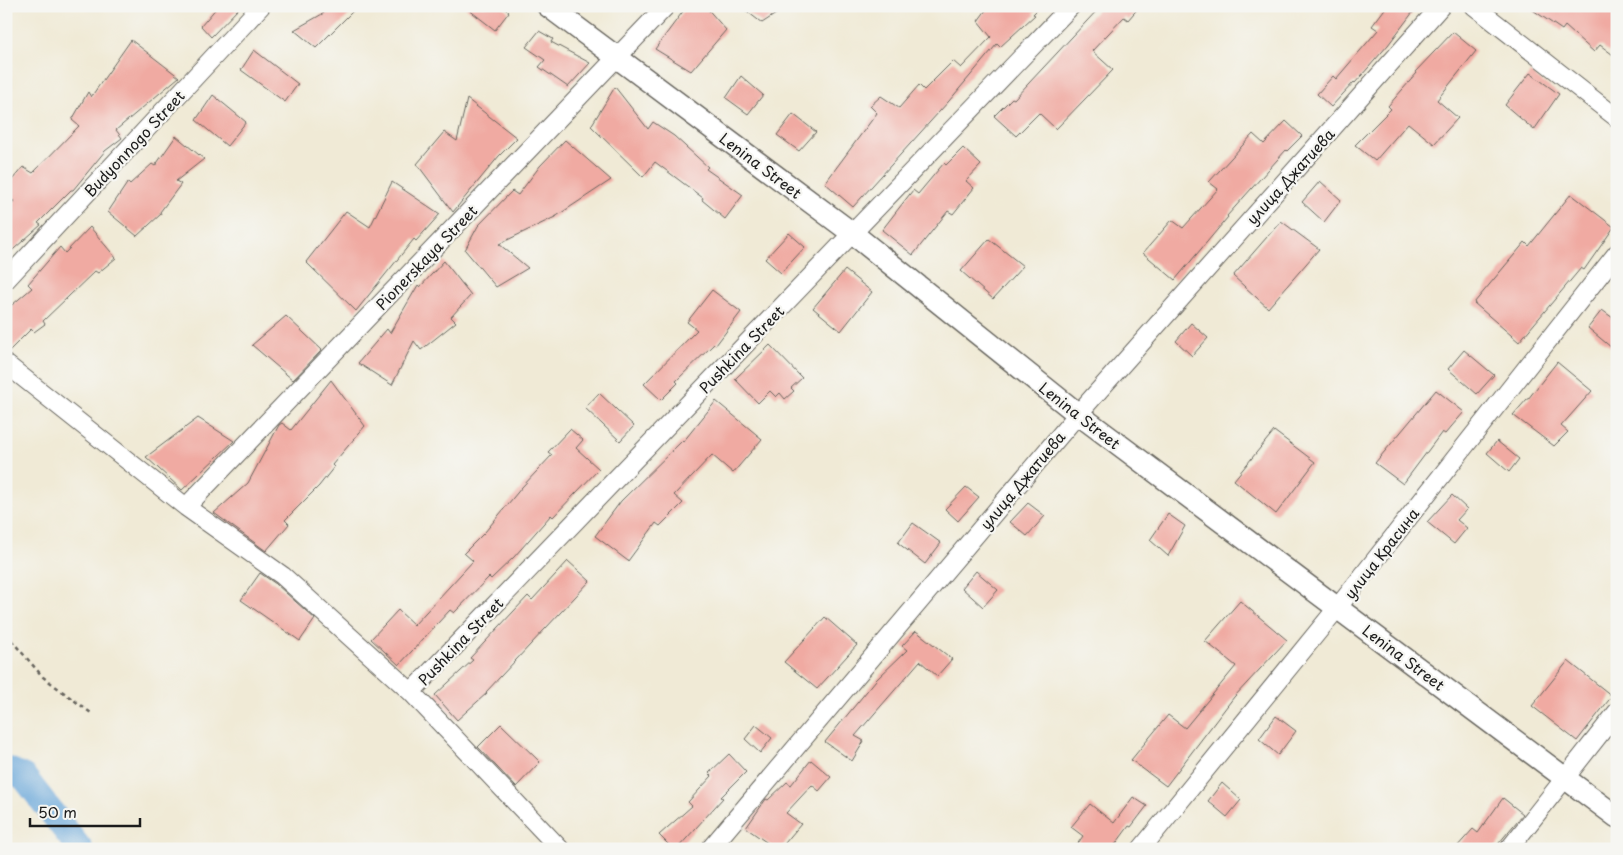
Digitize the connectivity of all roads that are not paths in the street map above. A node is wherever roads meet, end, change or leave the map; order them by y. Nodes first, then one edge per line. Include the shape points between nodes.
1 (261, 6) edge
2 (548, 6) edge
3 (666, 6) edge
4 (1071, 6) edge
5 (1441, 6) edge
6 (1474, 6) edge
7 (617, 58) junction
8 (1617, 118) edge
9 (852, 233) junction
10 (1617, 253) edge
11 (6, 280) edge
12 (6, 364) edge
13 (1078, 414) junction
14 (186, 507) junction
15 (1338, 607) junction
16 (411, 692) junction
17 (1617, 712) edge
18 (1565, 777) junction
19 (1617, 817) edge
20 (560, 849) edge
21 (710, 849) edge
22 (1141, 849) edge
23 (1509, 849) edge

1 - 11 street, Budyonnogo Street
2 - 7 street, Lenina Street
3 - 7 street, Pionerskaya Street
4 - 9 street, Pushkina Street
5 - 13 street, улица Джатиева
6 - 8 street
7 - 9 street, Lenina Street
7 - 14 street, Pionerskaya Street
9 - 13 street, Lenina Street
9 - 16 street, Pushkina Street
10 - 15 street, улица Красина
12 - 14 street
13 - 15 street, Lenina Street
13 - 21 street, улица Джатиева
14 - 16 street via 283,576
15 - 18 street, Lenina Street
15 - 22 street, улица Красина
16 - 20 street
17 - 18 street
18 - 19 street, Lenina Street
18 - 23 street

